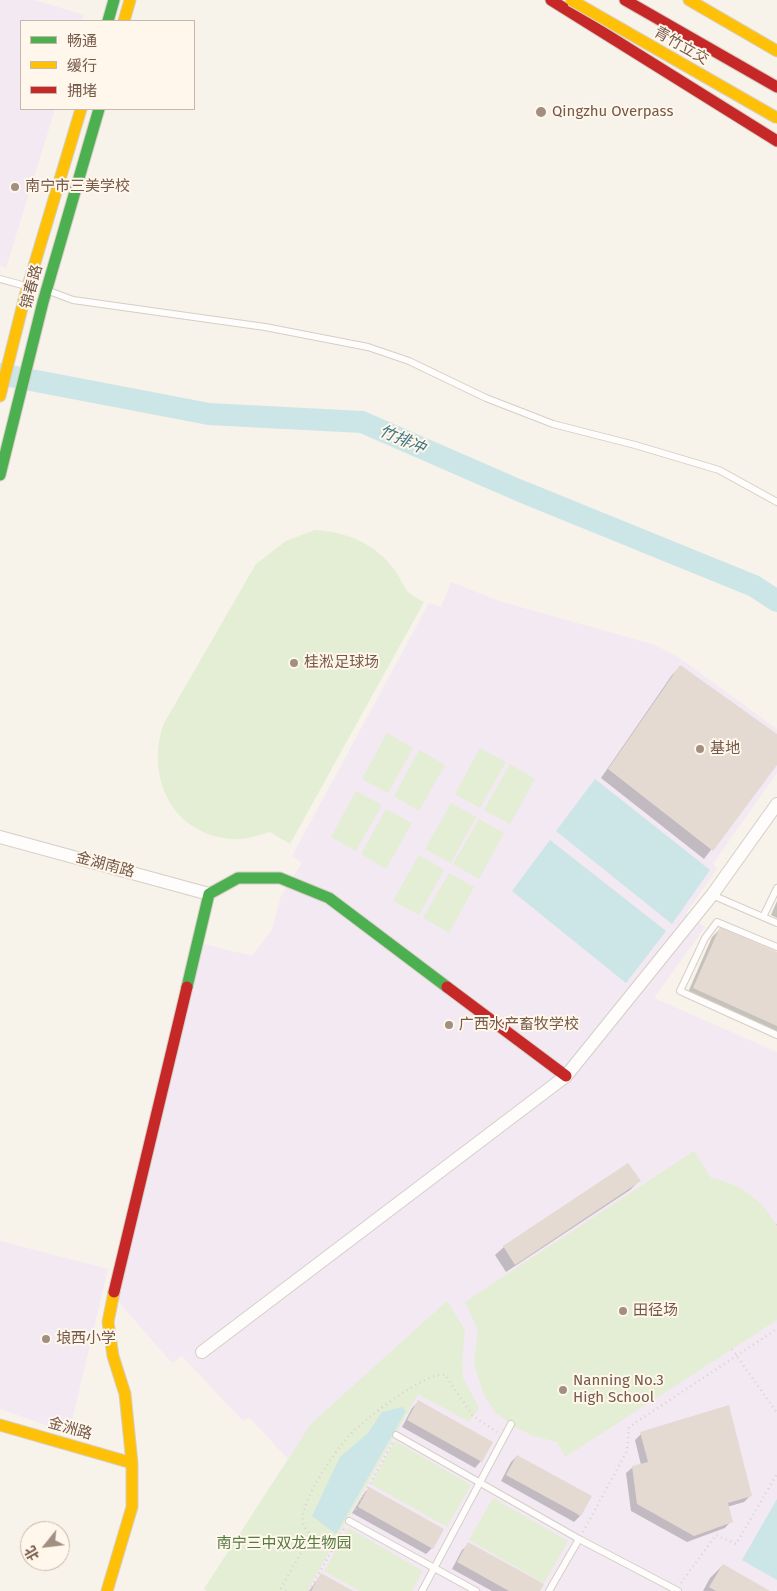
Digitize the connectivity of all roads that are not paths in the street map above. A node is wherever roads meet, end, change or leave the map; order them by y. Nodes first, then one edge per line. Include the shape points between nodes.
1 (114, 0) edge
2 (130, 0) edge
3 (551, 0) edge
4 (558, 0) edge
5 (571, 0) edge
6 (625, 0) edge
7 (689, 0) edge
8 (580, 16) junction
9 (108, 20) edge
10 (124, 20) edge
11 (777, 51) edge
12 (777, 87) edge
13 (81, 110) edge
14 (99, 110) edge
15 (777, 118) edge
16 (777, 141) edge
17 (0, 279) edge
18 (47, 290) junction
19 (26, 291) junction
20 (0, 396) edge
21 (0, 475) edge
22 (777, 502) edge
23 (777, 804) edge
24 (0, 837) edge
25 (777, 888) edge
26 (210, 894) junction
27 (712, 895) junction
28 (763, 917) junction
29 (777, 923) edge
30 (777, 947) edge
31 (777, 1035) edge
32 (566, 1076) junction
33 (202, 1352) dead end
34 (511, 1424) dead end
35 (0, 1425) edge
36 (396, 1435) road end
37 (132, 1463) junction
38 (481, 1483) junction
39 (349, 1521) road end
40 (579, 1539) junction
41 (434, 1568) junction
42 (107, 1591) edge
43 (422, 1591) edge
44 (476, 1591) edge
45 (549, 1591) edge
46 (677, 1591) edge

1 - 9 main road
2 - 10 main road
3 - 8 main road
4 - 8 main road
5 - 15 main road, 青竹立交, bridge
6 - 12 main road, 青竹立交
7 - 11 main road
8 - 16 main road
13 - 19 main road, 锦春路
14 - 18 main road, 锦春路
17 - 19 lane
18 - 21 main road, 锦春路
18 - 22 lane via 73,300 265,326 368,347 553,424 635,444 719,470
19 - 20 main road, 锦春路
23 - 27 street
24 - 26 street, 金湖南路
25 - 28 lane
26 - 32 main road via 238,878 280,878 329,898
26 - 37 main road via 108,1322 113,1356 125,1394
27 - 28 lane
27 - 32 street
28 - 29 lane
30 - 31 lane via 717,922 704,938 680,991
32 - 33 street
34 - 38 lane
35 - 37 main road, 金洲路
36 - 38 lane
37 - 42 main road via 132,1507
38 - 40 lane
38 - 41 lane
39 - 41 lane
40 - 45 lane
40 - 46 lane
41 - 43 lane
41 - 44 lane

